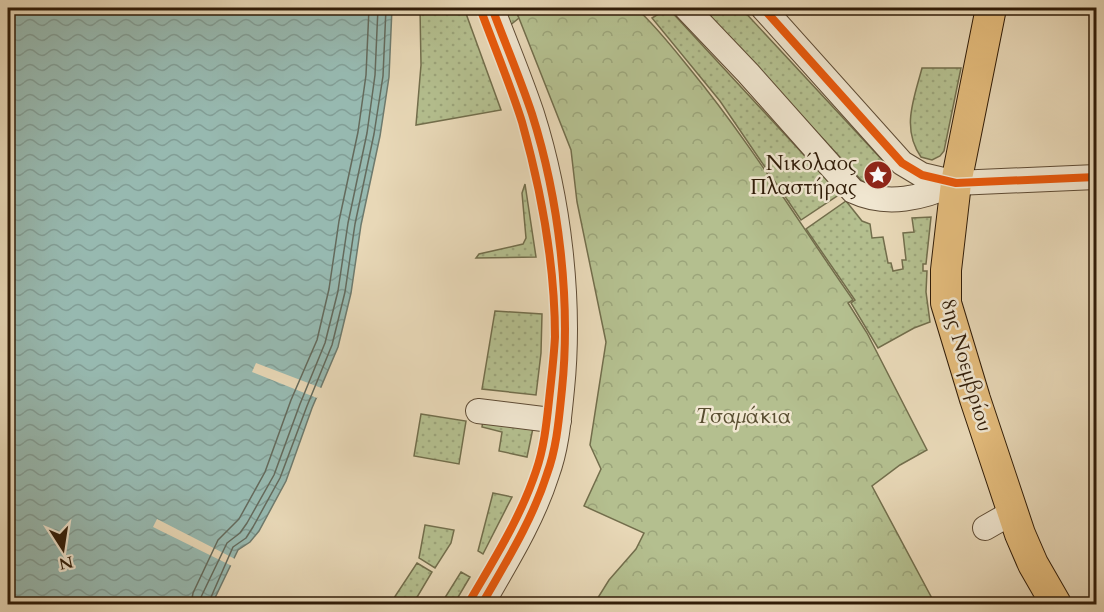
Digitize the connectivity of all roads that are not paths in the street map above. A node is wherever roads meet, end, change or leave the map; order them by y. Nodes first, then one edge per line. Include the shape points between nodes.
1 (492, 8) edge
2 (686, 8) edge
3 (763, 8) edge
4 (991, 8) edge
5 (1096, 177) edge
6 (956, 183) junction
7 (478, 411) dead end
8 (559, 421) junction
9 (1013, 512) junction
10 (985, 528) dead end
11 (482, 604) edge
12 (1056, 604) edge

1 - 8 street via 532,116 554,207 566,314
2 - 6 street via 853,191 868,198 893,199 933,194
3 - 6 street via 902,163 922,175
4 - 6 main road, 8ης Νοεμβρίου
5 - 6 street
6 - 9 main road, 8ης Νοεμβρίου via 946,303
7 - 8 street
8 - 11 street via 540,493
9 - 10 street
9 - 12 main road, 8ης Νοεμβρίου via 1033,564

